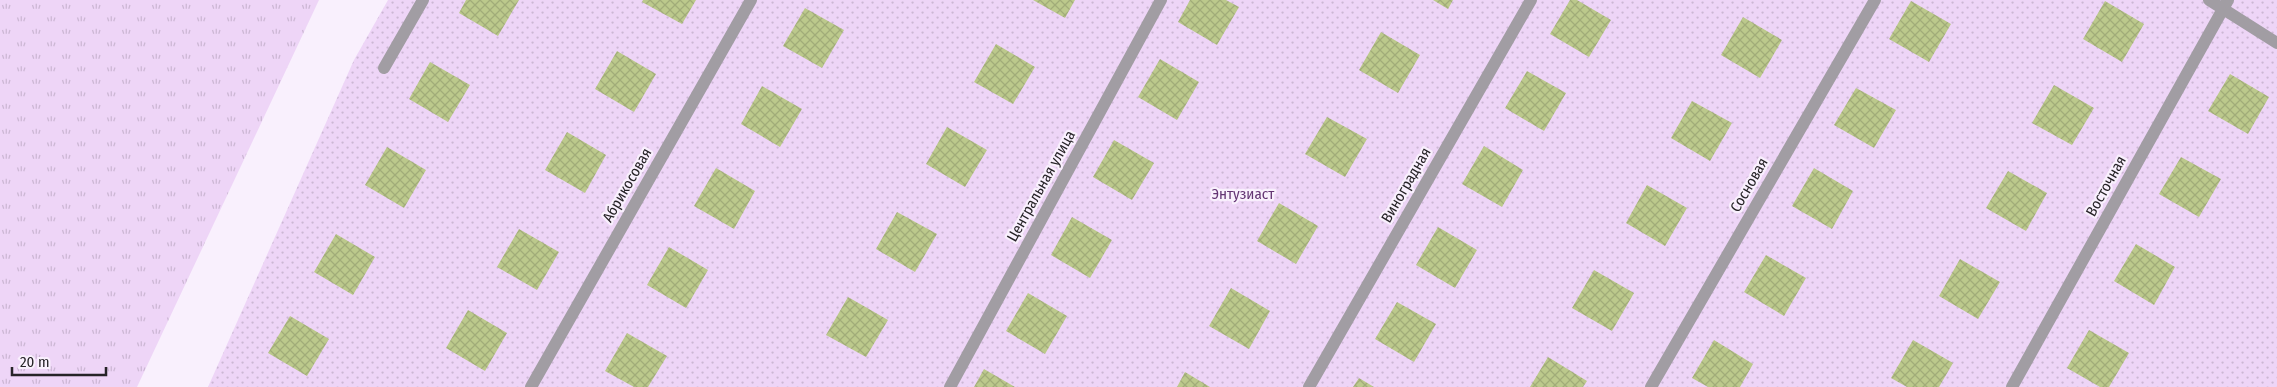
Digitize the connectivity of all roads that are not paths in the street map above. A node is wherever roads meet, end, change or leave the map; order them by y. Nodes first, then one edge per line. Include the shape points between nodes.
1 (423, 0) edge
2 (751, 0) edge
3 (1161, 0) edge
4 (1531, 0) edge
5 (1876, 0) edge
6 (2209, 0) edge
7 (2226, 4) edge
8 (2277, 43) edge
9 (384, 68) dead end
10 (531, 387) edge
11 (950, 387) edge
12 (1309, 387) edge
13 (1651, 387) edge
14 (2012, 387) edge

1 - 9 street
2 - 10 street, Абрикосовая
3 - 11 street, Центральная улица
4 - 12 street, Виноградная
5 - 13 street, Сосновая
6 - 7 street
7 - 8 street
7 - 14 street, Восточная

